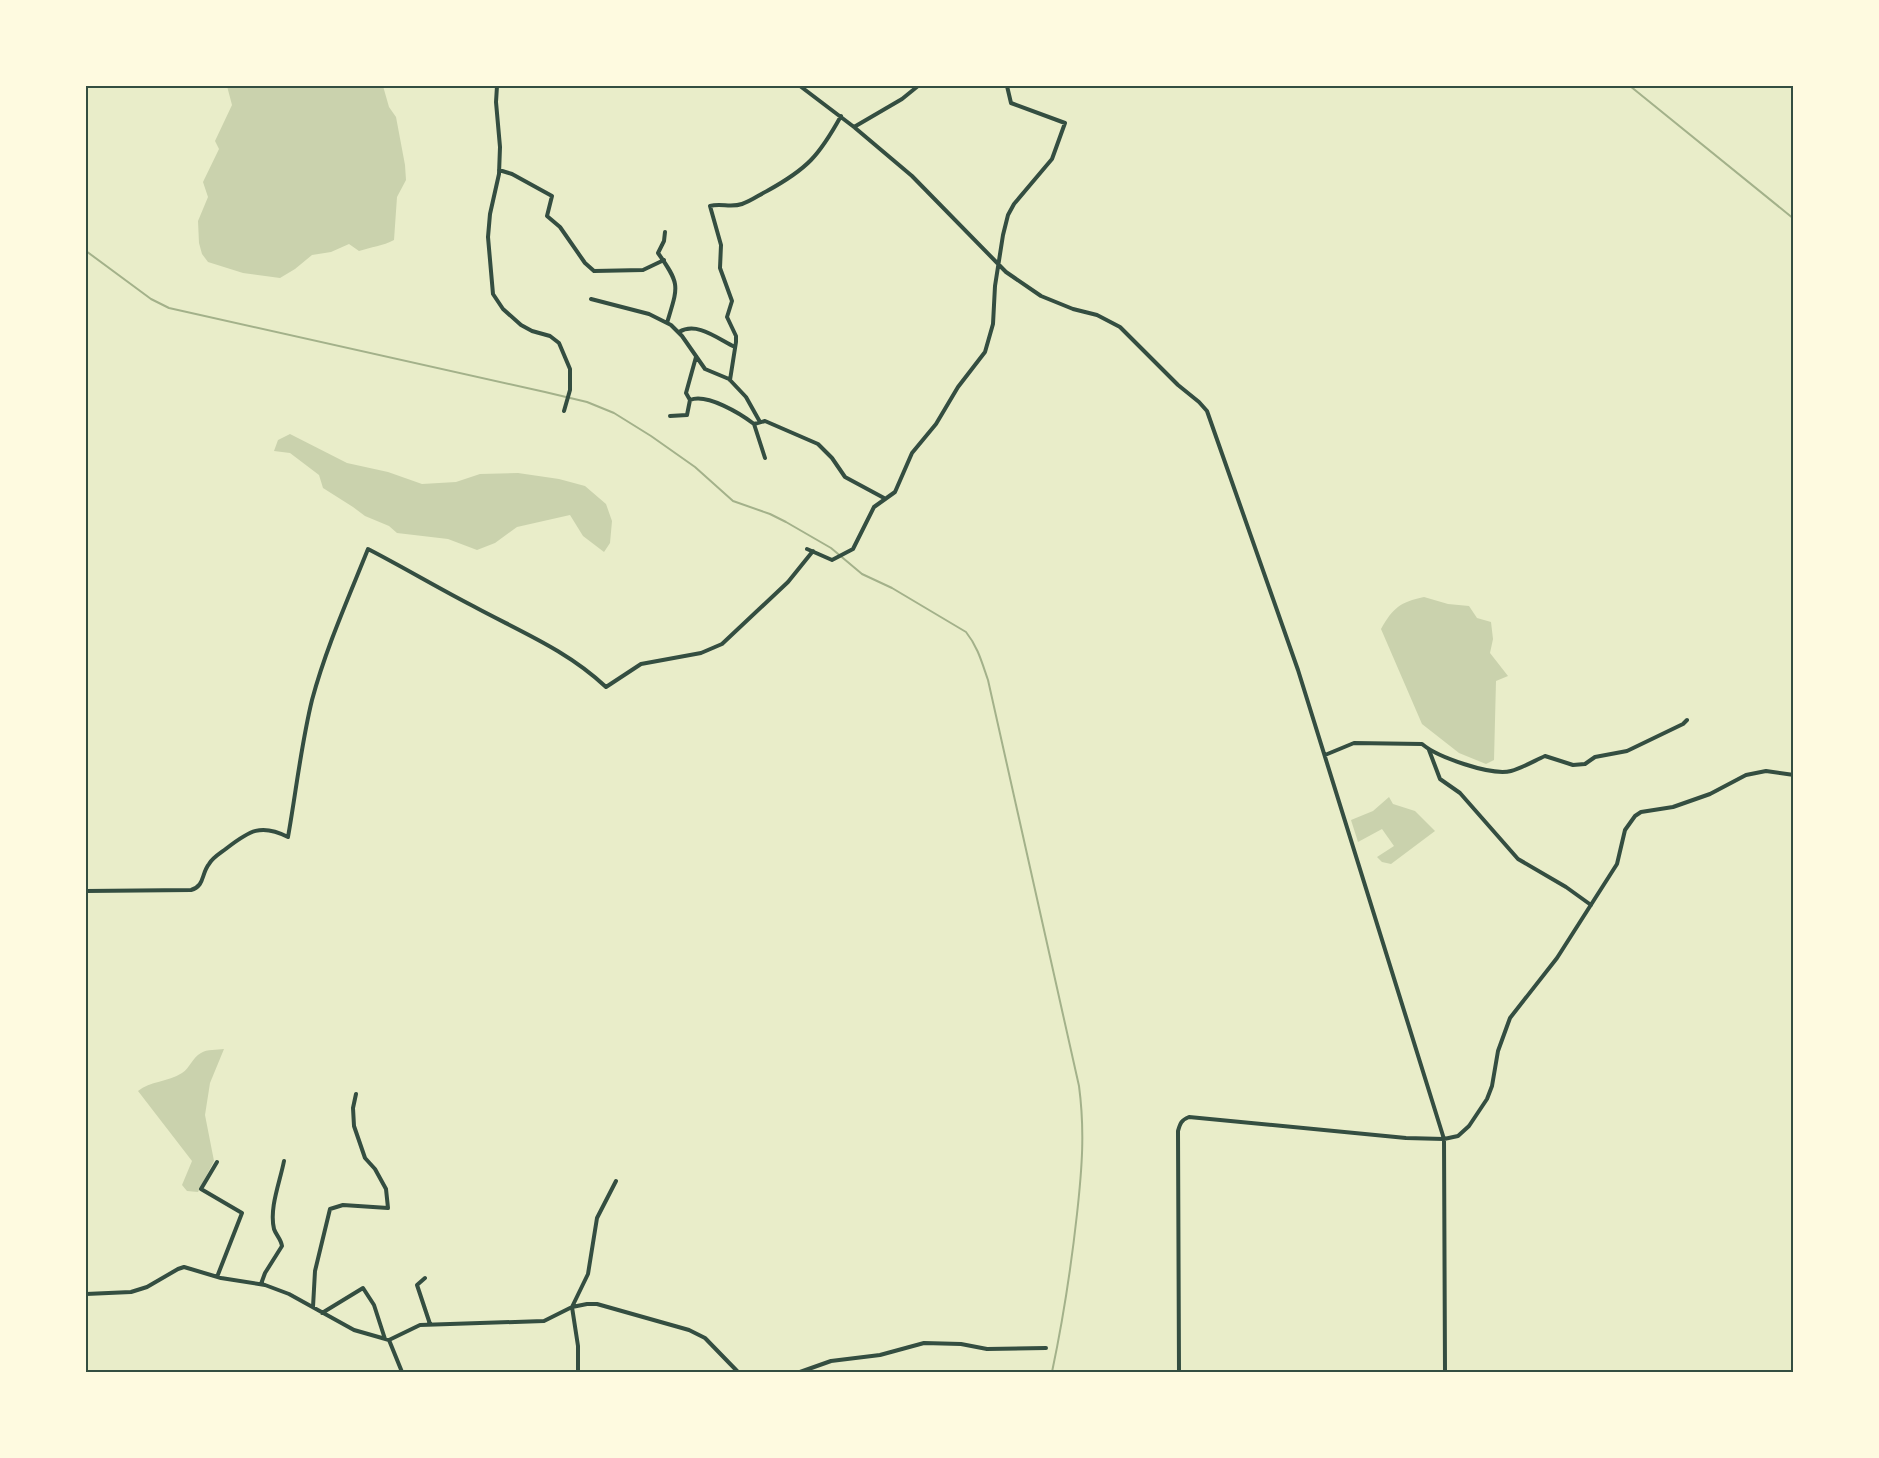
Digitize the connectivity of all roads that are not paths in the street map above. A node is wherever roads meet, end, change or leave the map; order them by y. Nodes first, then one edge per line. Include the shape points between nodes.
1 (497, 86) edge
2 (800, 86) edge
3 (918, 86) edge
4 (1007, 86) edge
5 (841, 116) junction
6 (854, 127) junction
7 (499, 170) junction
8 (665, 232) dead end
9 (664, 260) junction
10 (1000, 266) junction
11 (591, 299) dead end
12 (668, 323) junction
13 (679, 332) junction
14 (735, 347) junction
15 (696, 357) junction
16 (730, 380) junction
17 (690, 400) junction
18 (564, 411) dead end
19 (670, 416) dead end
20 (760, 422) junction
21 (754, 424) junction
22 (765, 458) dead end
23 (885, 499) junction
24 (807, 549) dead end
25 (813, 552) junction
26 (1687, 720) dead end
27 (1429, 750) junction
28 (1325, 754) junction
29 (1794, 775) edge
30 (86, 891) edge
31 (1591, 905) junction
32 (356, 1094) dead end
33 (1444, 1139) junction
34 (284, 1161) dead end
35 (217, 1162) dead end
36 (616, 1181) dead end
37 (217, 1277) junction
38 (425, 1278) dead end
39 (261, 1284) junction
40 (86, 1294) edge
41 (313, 1307) junction
42 (572, 1307) junction
43 (322, 1313) junction
44 (430, 1324) junction
45 (387, 1339) junction
46 (1046, 1348) dead end
47 (402, 1372) edge
48 (578, 1372) edge
49 (738, 1372) edge
50 (800, 1372) edge
51 (1179, 1372) edge
52 (1445, 1372) edge

1 - 7 street
2 - 5 street
3 - 6 street
4 - 10 street via 1011,103 1065,123 1052,159 1011,209
5 - 6 street
5 - 14 street via 823,148 794,175 741,204 710,206 721,245 720,268 732,301 727,317 736,336
6 - 10 street via 926,189
7 - 9 street via 552,196 547,216 594,271 643,270
7 - 18 street via 488,237 493,294 524,327 559,343 570,369
8 - 9 street via 658,253
9 - 12 street via 676,282
10 - 23 street via 993,324 985,352 912,453 895,492
10 - 28 street via 1041,296 1120,327 1207,411
11 - 12 street
12 - 13 street
13 - 14 street via 696,328
13 - 15 street
14 - 16 street
15 - 16 street via 707,370
15 - 17 street via 686,393
16 - 20 street via 751,403
17 - 19 street via 687,415
17 - 21 street via 716,402
20 - 21 street
20 - 23 street via 818,444 845,477
21 - 22 street
23 - 25 street via 874,507 848,553 830,560
24 - 25 street
25 - 30 street via 788,582 722,644 700,653 641,664 606,687 549,645 368,549 315,690 288,837 270,830 245,834 213,859 200,884 191,890
26 - 27 street via 1627,751 1595,756 1585,764 1573,765 1545,756 1509,772 1454,762
27 - 28 street via 1422,744 1354,743
27 - 31 street via 1440,779 1460,793 1518,859
28 - 33 street
29 - 31 street via 1766,771 1746,775 1682,804 1641,812 1624,830 1617,864
31 - 33 street via 1557,958 1510,1018 1492,1086 1479,1113 1458,1136
32 - 41 street via 352,1108 354,1126 365,1158 386,1189 388,1208 343,1205 330,1209 315,1271
33 - 51 street via 1184,1119 1178,1131
33 - 52 street
34 - 39 street via 274,1220 282,1246
35 - 37 street via 201,1189 242,1213
36 - 42 street via 597,1218 588,1274
37 - 39 street
37 - 40 street via 184,1267 131,1292
38 - 44 street via 417,1285
39 - 41 street
41 - 43 street
42 - 44 street via 544,1321
42 - 48 street
42 - 49 street via 597,1304 689,1330 705,1338
43 - 45 street via 354,1330
43 - 45 street via 363,1288
44 - 45 street
45 - 47 street
46 - 50 street via 987,1348 933,1342 880,1355 831,1361

